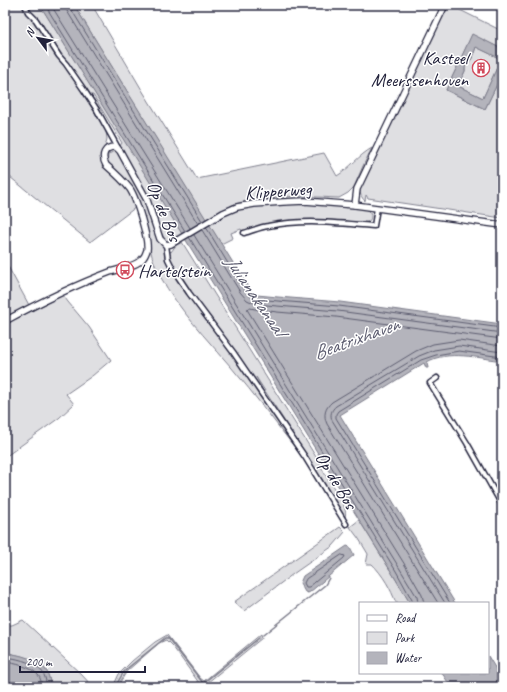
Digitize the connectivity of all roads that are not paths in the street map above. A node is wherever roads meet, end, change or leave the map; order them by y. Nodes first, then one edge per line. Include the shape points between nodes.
1 (25, 5) edge
2 (445, 5) edge
3 (118, 148) junction
4 (355, 205) junction
5 (377, 208) junction
6 (502, 225) edge
7 (244, 233) dead end
8 (166, 245) junction
9 (5, 321) edge
10 (437, 378) dead end
11 (502, 505) edge
12 (346, 524) dead end

1 - 3 street via 84,90
2 - 4 street via 360,183
3 - 8 street, Op de Bos via 148,200 160,240
3 - 9 street, Op de Bos via 109,148 103,157 106,165 134,196 147,242 147,251 143,258 136,264 78,285
4 - 5 street, Klipperweg
4 - 8 street, Klipperweg via 305,201 262,203 237,208 223,213 181,239
5 - 6 street, Klipperweg
5 - 7 street, Klipperweg via 374,226 333,222 284,223
8 - 12 street, Op de Bos via 173,269 305,457
10 - 11 street via 430,383

